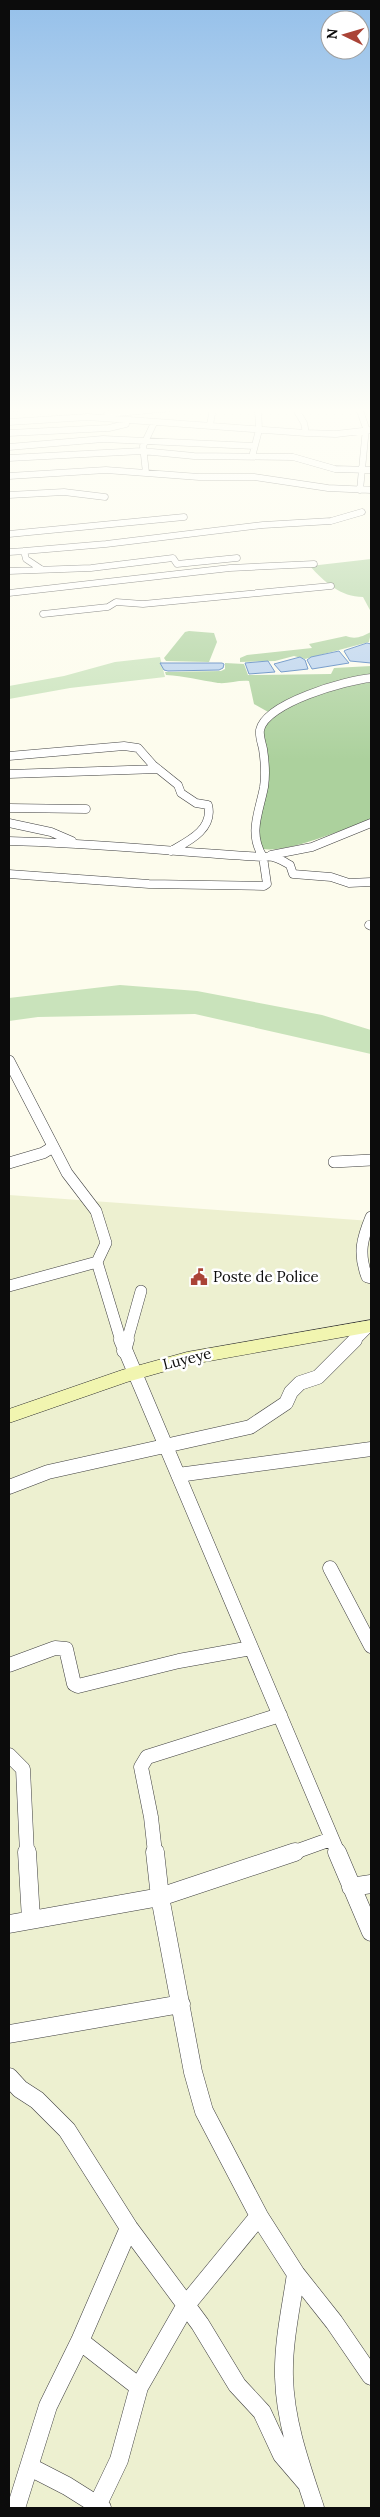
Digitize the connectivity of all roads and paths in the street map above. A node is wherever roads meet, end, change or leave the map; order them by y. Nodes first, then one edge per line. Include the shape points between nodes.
1 (97, 525) edge
2 (270, 525) edge
3 (9, 534) edge
4 (26, 550) junction
5 (9, 552) edge
6 (237, 558) dead end
7 (314, 564) dead end
8 (41, 569) junction
9 (9, 571) edge
10 (331, 586) dead end
11 (9, 593) edge
12 (43, 614) dead end
13 (371, 678) edge
14 (9, 756) edge
15 (158, 769) junction
16 (9, 774) edge
17 (9, 808) edge
18 (86, 809) dead end
19 (9, 823) edge
20 (371, 823) edge
21 (9, 841) edge
22 (76, 842) junction
23 (171, 851) junction
24 (267, 856) junction
25 (9, 874) edge
26 (371, 882) edge
27 (9, 1061) edge
28 (53, 1148) junction
29 (371, 1160) edge
30 (334, 1162) dead end
31 (9, 1163) edge
32 (371, 1217) edge
33 (97, 1262) junction
34 (371, 1278) edge
35 (9, 1286) edge
36 (142, 1291) dead end
37 (370, 1326) edge
38 (124, 1351) junction
39 (134, 1374) junction
40 (9, 1416) edge
41 (166, 1447) junction
42 (371, 1449) edge
43 (178, 1475) junction
44 (9, 1487) edge
45 (330, 1568) dead end
46 (371, 1646) edge
47 (251, 1648) junction
48 (9, 1665) edge
49 (280, 1715) junction
50 (9, 1755) edge
51 (331, 1839) junction
52 (371, 1884) edge
53 (351, 1887) junction
54 (160, 1896) junction
55 (31, 1919) junction
56 (9, 1924) edge
57 (371, 1932) edge
58 (181, 2004) junction
59 (9, 2034) edge
60 (9, 2077) edge
61 (260, 2216) junction
62 (129, 2228) junction
63 (296, 2274) junction
64 (186, 2305) junction
65 (80, 2341) junction
66 (371, 2376) edge
67 (139, 2387) junction
68 (30, 2468) junction
69 (306, 2483) junction
70 (99, 2507) edge
71 (16, 2508) edge
72 (314, 2508) edge

1 - 3 street
2 - 4 street
4 - 5 street
4 - 8 street via 23,554 26,559
6 - 8 street via 177,564 173,558 91,568
7 - 11 street via 230,568
8 - 9 street
10 - 12 street via 143,604 116,602 108,607
13 - 24 street via 338,683 270,715 262,723 265,780 255,835 256,848
14 - 15 street via 124,746 138,748
15 - 16 street
15 - 23 street via 178,785 181,793 196,803 208,805 210,811 208,823 194,838
17 - 18 street
19 - 22 street via 51,832
20 - 24 street via 312,847
21 - 22 street
22 - 23 street
23 - 24 street
24 - 25 street via 267,884 264,886 149,884
24 - 26 street via 290,865 292,874
27 - 28 street
28 - 31 street
28 - 33 street via 67,1173 96,1211 106,1243
29 - 30 street
32 - 34 street via 361,1242 363,1267 367,1277
33 - 35 street
33 - 38 street
36 - 38 street
37 - 39 street, Luyeye via 223,1350
37 - 41 street via 318,1377 300,1383 286,1403 250,1427
38 - 39 street
39 - 40 street, Luyeye
39 - 41 street
41 - 43 street
41 - 44 street via 48,1472
42 - 43 street
43 - 47 street
45 - 46 street
47 - 48 street via 179,1661 78,1686 74,1684 63,1648
47 - 49 street
49 - 51 street
49 - 54 street via 144,1760 141,1767
50 - 55 street via 23,1769
51 - 53 street
51 - 54 street via 249,1870
52 - 53 street
53 - 57 street
54 - 55 street
54 - 58 street
55 - 56 street
58 - 59 street
58 - 61 street via 193,2072 204,2111
60 - 62 street via 67,2130
61 - 63 street
61 - 64 street
62 - 64 street
62 - 65 street
63 - 66 street
63 - 69 street via 284,2377 287,2410
64 - 67 street
64 - 69 street via 237,2385 262,2412 282,2455
65 - 67 street
65 - 68 street via 48,2406
67 - 70 street via 119,2460
68 - 70 street via 67,2486
68 - 71 street
69 - 72 street

